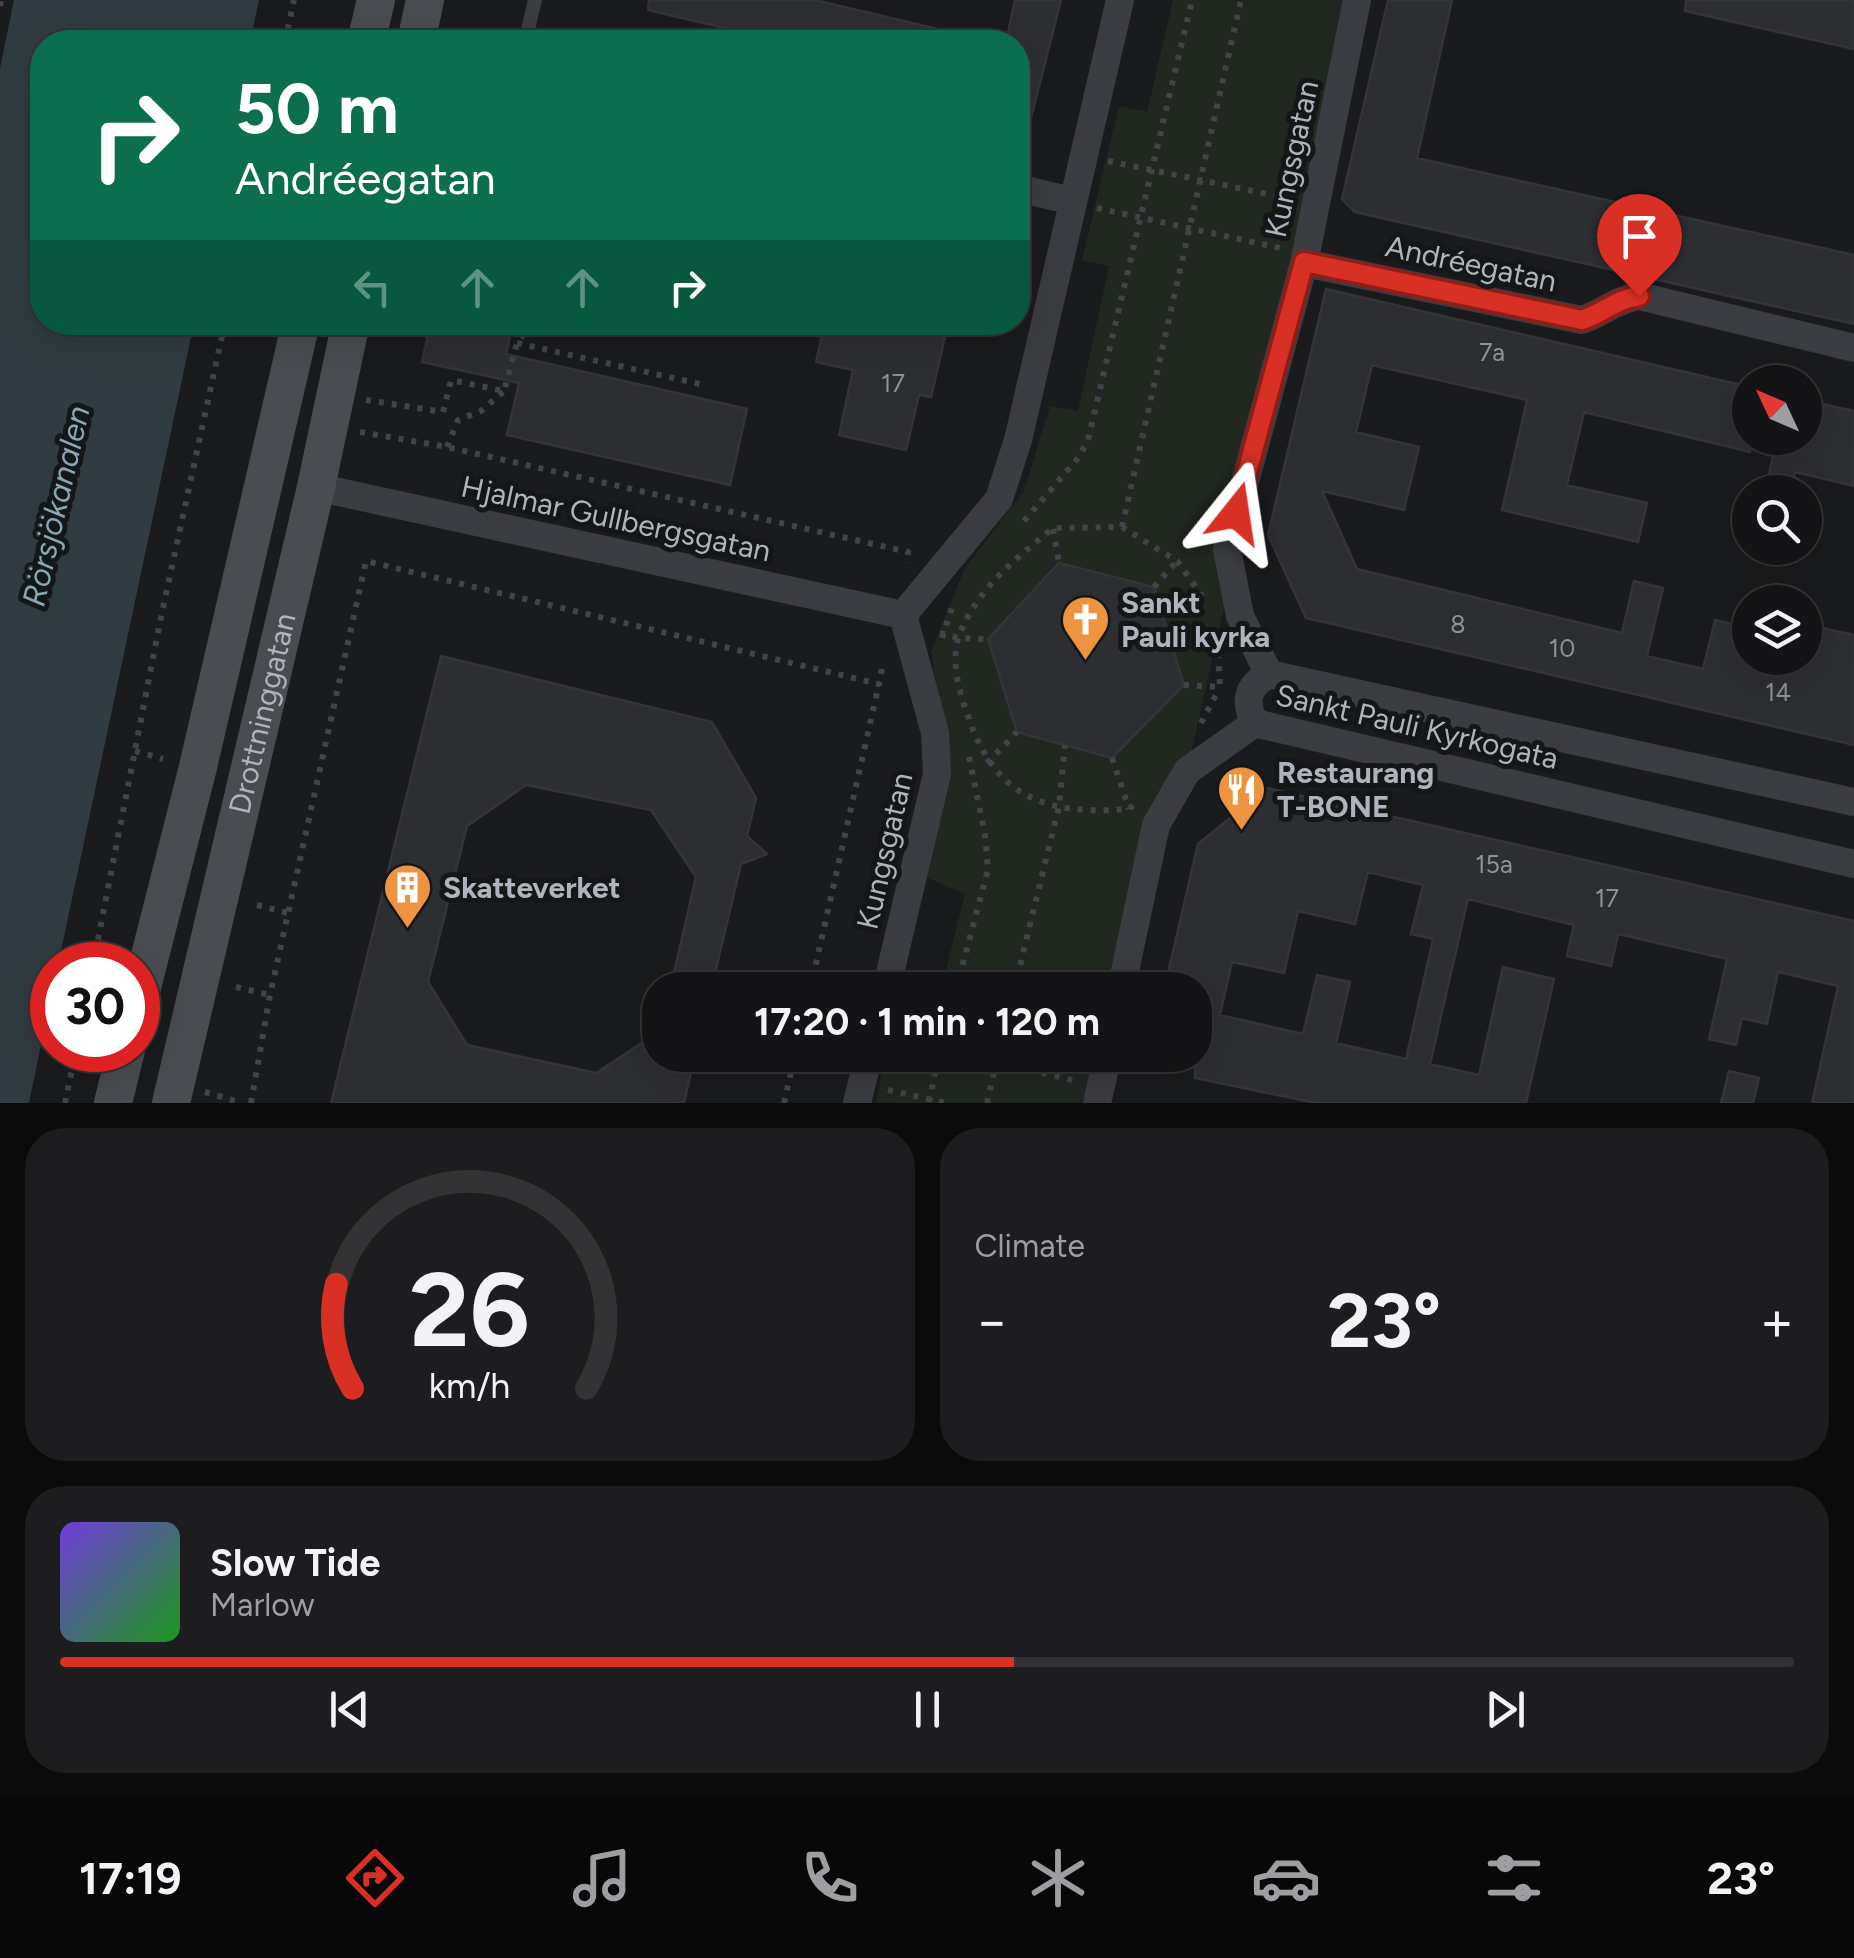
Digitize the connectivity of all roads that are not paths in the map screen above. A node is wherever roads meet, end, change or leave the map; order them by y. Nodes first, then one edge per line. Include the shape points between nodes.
1 (376, 0) edge
2 (425, 0) edge
3 (535, 0) edge
4 (1120, 0) edge
5 (1358, 0) edge
6 (369, 30) edge
7 (419, 30) edge
8 (529, 30) edge
9 (1030, 191) edge
10 (1072, 201) junction
11 (1304, 262) junction
12 (298, 335) edge
13 (350, 335) edge
14 (1854, 348) edge
15 (329, 490) junction
16 (898, 614) junction
17 (1269, 674) junction
18 (1255, 722) junction
19 (1854, 802) edge
20 (1854, 864) edge
21 (154, 942) edge
22 (890, 972) edge
23 (1125, 972) edge
24 (121, 1072) edge
25 (113, 1103) edge
26 (171, 1103) edge

1 - 6 main road
2 - 7 main road
3 - 8 lane
4 - 10 street
5 - 11 street, Kungsgatan
9 - 10 street
10 - 16 street via 999,499
11 - 14 street, Andréegatan via 1582,320 1639,296
11 - 17 street, Kungsgatan via 1227,548 1240,616
12 - 21 main road, Drottninggatan
13 - 15 main road, Drottninggatan
15 - 16 street, Hjalmar Gullbergsgatan
15 - 26 main road, Drottninggatan
16 - 22 street, Kungsgatan via 935,733 937,774
17 - 18 street, Sankt Pauli Kyrkogata via 1248,694
17 - 19 street, Sankt Pauli Kyrkogata
18 - 20 street, Sankt Pauli Kyrkogata
18 - 23 street via 1187,772 1156,825
24 - 25 main road

